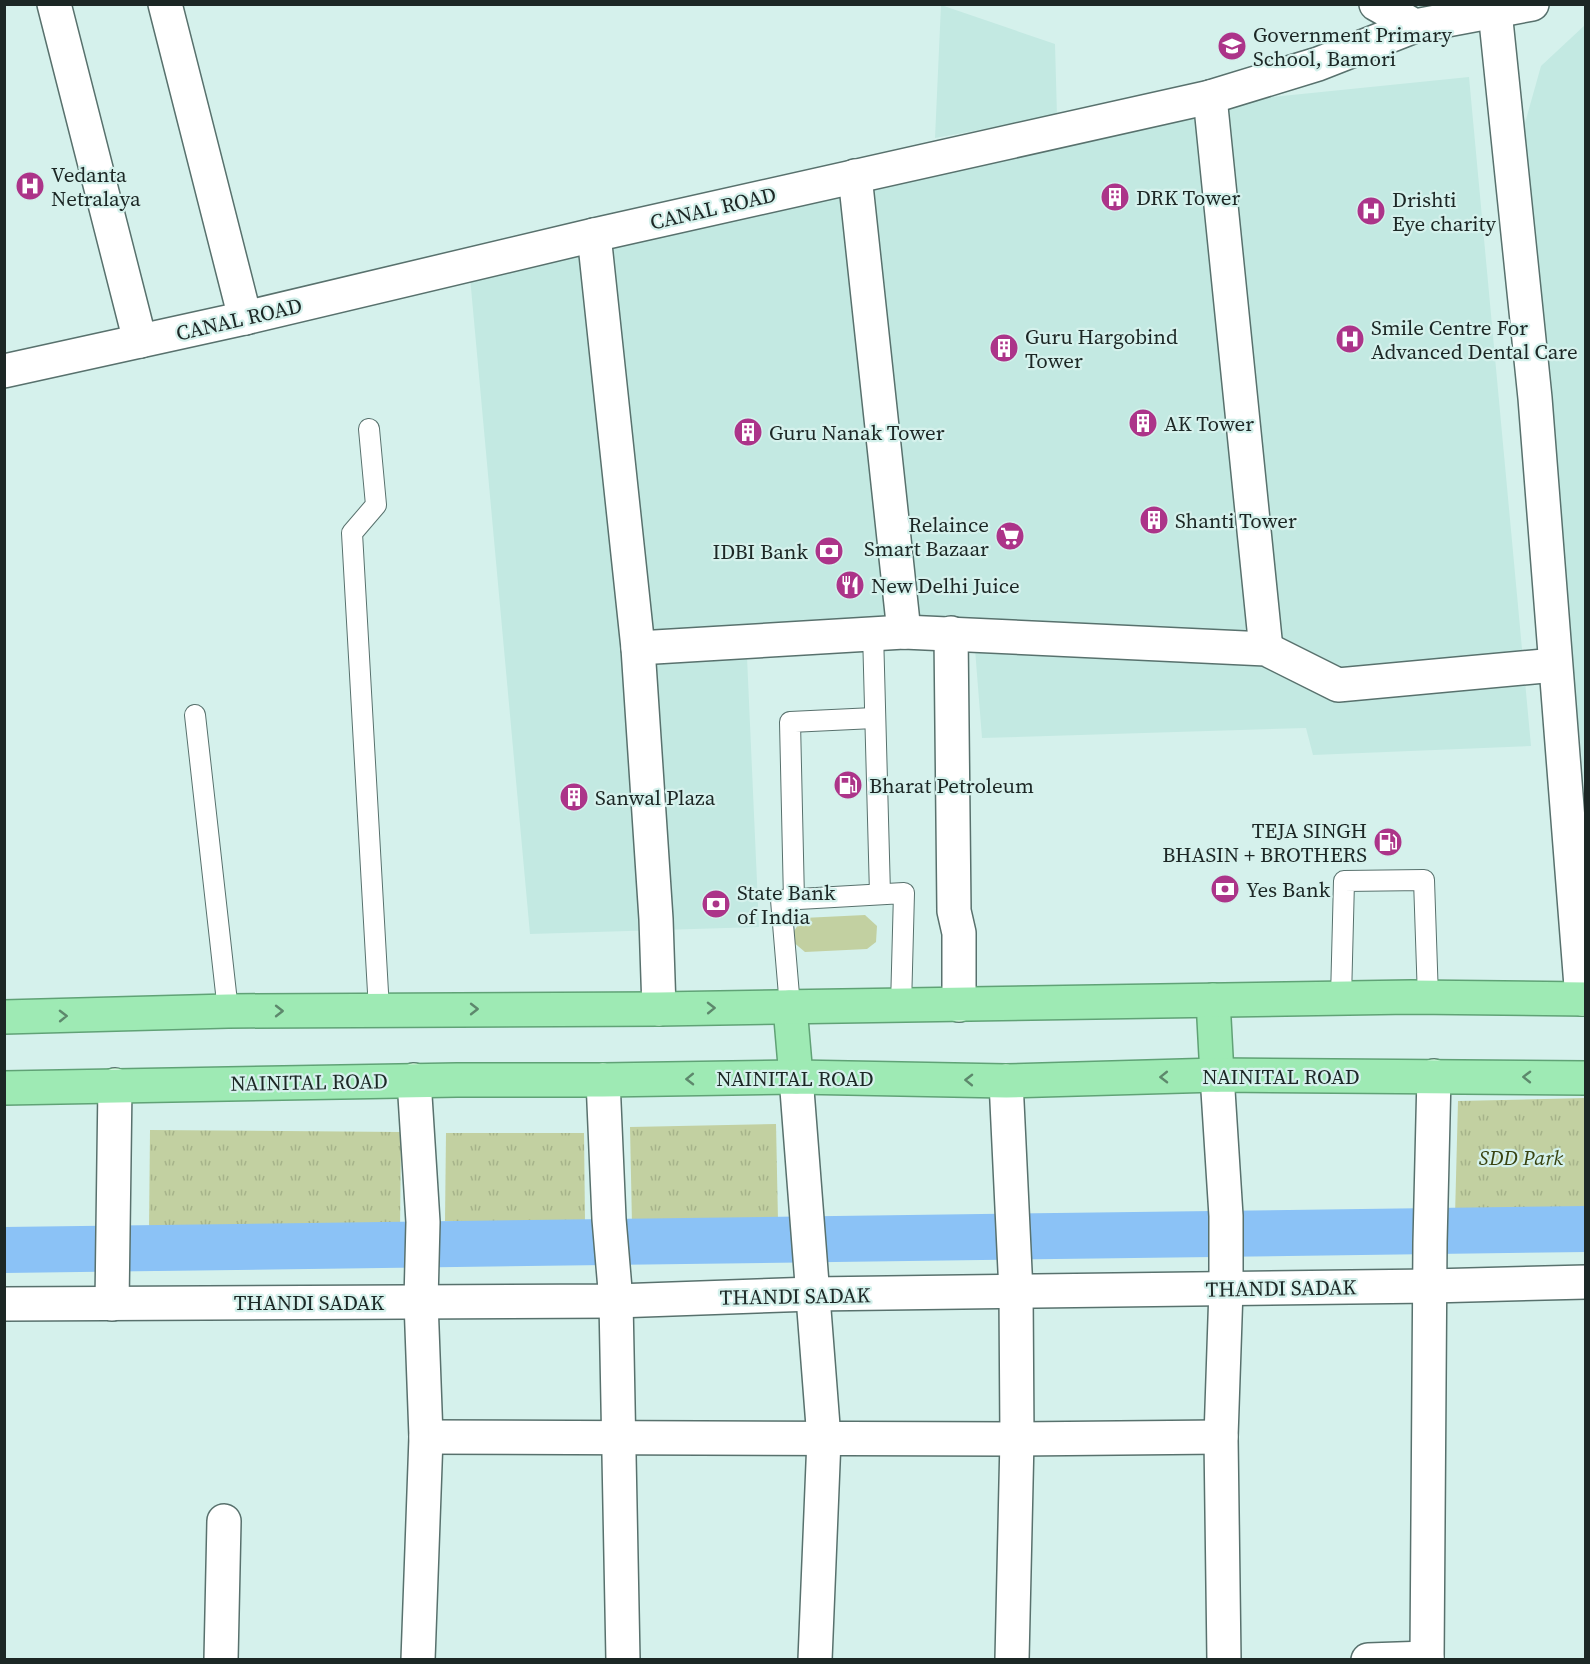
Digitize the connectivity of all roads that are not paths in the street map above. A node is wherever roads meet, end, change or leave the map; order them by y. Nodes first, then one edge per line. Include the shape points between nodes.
1 (54, 4) edge
2 (165, 4) edge
3 (1376, 4) edge
4 (1532, 4) edge
5 (1495, 11) junction
6 (1415, 26) junction
7 (1210, 97) junction
8 (855, 176) junction
9 (594, 235) junction
10 (245, 318) junction
11 (140, 341) junction
12 (4, 371) edge
13 (369, 429) dead end
14 (889, 632) junction
15 (957, 633) junction
16 (638, 648) junction
17 (1266, 649) junction
18 (1555, 665) junction
19 (195, 715) dead end
20 (874, 718) junction
21 (880, 894) junction
22 (794, 900) junction
23 (1341, 998) junction
24 (1428, 998) junction
25 (1584, 999) edge
26 (1213, 1000) junction
27 (959, 1005) junction
28 (901, 1006) junction
29 (790, 1007) junction
30 (659, 1009) junction
31 (379, 1010) junction
32 (228, 1011) junction
33 (4, 1017) edge
34 (1217, 1075) junction
35 (1434, 1076) junction
36 (796, 1077) junction
37 (1586, 1078) edge
38 (414, 1080) junction
39 (603, 1080) junction
40 (1006, 1080) junction
41 (115, 1085) junction
42 (4, 1088) edge
43 (1586, 1282) edge
44 (1431, 1286) junction
45 (1226, 1289) junction
46 (1016, 1292) junction
47 (813, 1294) junction
48 (421, 1301) junction
49 (616, 1301) junction
50 (4, 1304) edge
51 (112, 1304) junction
52 (426, 1437) junction
53 (1221, 1437) junction
54 (617, 1438) junction
55 (824, 1439) junction
56 (1017, 1439) junction
57 (224, 1521) dead end
58 (221, 1659) edge
59 (418, 1659) edge
60 (623, 1659) edge
61 (815, 1659) edge
62 (1012, 1659) edge
63 (1224, 1659) edge
64 (1368, 1659) edge
65 (1427, 1659) edge

1 - 11 street
2 - 10 street
3 - 6 street
4 - 5 street, CANAL ROAD
5 - 6 street, CANAL ROAD
5 - 18 street via 1535,398
6 - 7 street, CANAL ROAD via 1318,64
7 - 8 street, CANAL ROAD
7 - 17 street
8 - 9 street, CANAL ROAD
8 - 14 street
9 - 10 street, CANAL ROAD
9 - 16 street
10 - 11 street, CANAL ROAD
11 - 12 street, CANAL ROAD
13 - 31 lane via 376,505 352,533
14 - 15 street
14 - 16 street
14 - 20 lane
15 - 17 street
15 - 27 street via 969,914 959,933
16 - 30 street
17 - 18 street via 1338,685
18 - 25 street
19 - 32 lane
20 - 21 lane
20 - 22 lane via 790,722
21 - 22 lane
21 - 28 lane via 904,893
22 - 29 lane via 781,900
23 - 24 highway
23 - 24 lane via 1344,880 1424,880
23 - 26 highway
24 - 25 highway
26 - 27 highway
26 - 34 highway
27 - 28 highway
28 - 29 highway
30 -> 29 highway
29 - 36 highway
31 -> 30 highway
32 -> 31 highway
33 -> 32 highway
34 - 35 highway, NAINITAL ROAD
34 -> 40 highway, NAINITAL ROAD
34 - 45 street via 1226,1216
37 -> 35 highway, NAINITAL ROAD
35 - 44 street
36 -> 39 highway, NAINITAL ROAD
40 -> 36 highway, NAINITAL ROAD
36 - 47 street
38 - 39 highway, NAINITAL ROAD
38 - 41 highway, NAINITAL ROAD
38 - 48 street via 423,1222
39 - 49 street
40 - 46 street
41 - 42 highway, NAINITAL ROAD
41 - 51 street
43 - 44 street, THANDI SADAK
44 - 45 street, THANDI SADAK
44 - 65 street
45 - 46 street, THANDI SADAK
45 - 53 street
46 - 47 street, THANDI SADAK
46 - 56 street
47 - 49 street, THANDI SADAK
47 - 55 street
48 - 49 street, THANDI SADAK
48 - 51 street, THANDI SADAK
48 - 52 street
49 - 54 street
50 - 51 street, THANDI SADAK
52 - 54 street
52 - 59 street
53 - 56 street
53 - 63 street
54 - 55 street
54 - 60 street
55 - 56 street
55 - 61 street
56 - 62 street
57 - 58 street
64 - 65 street

